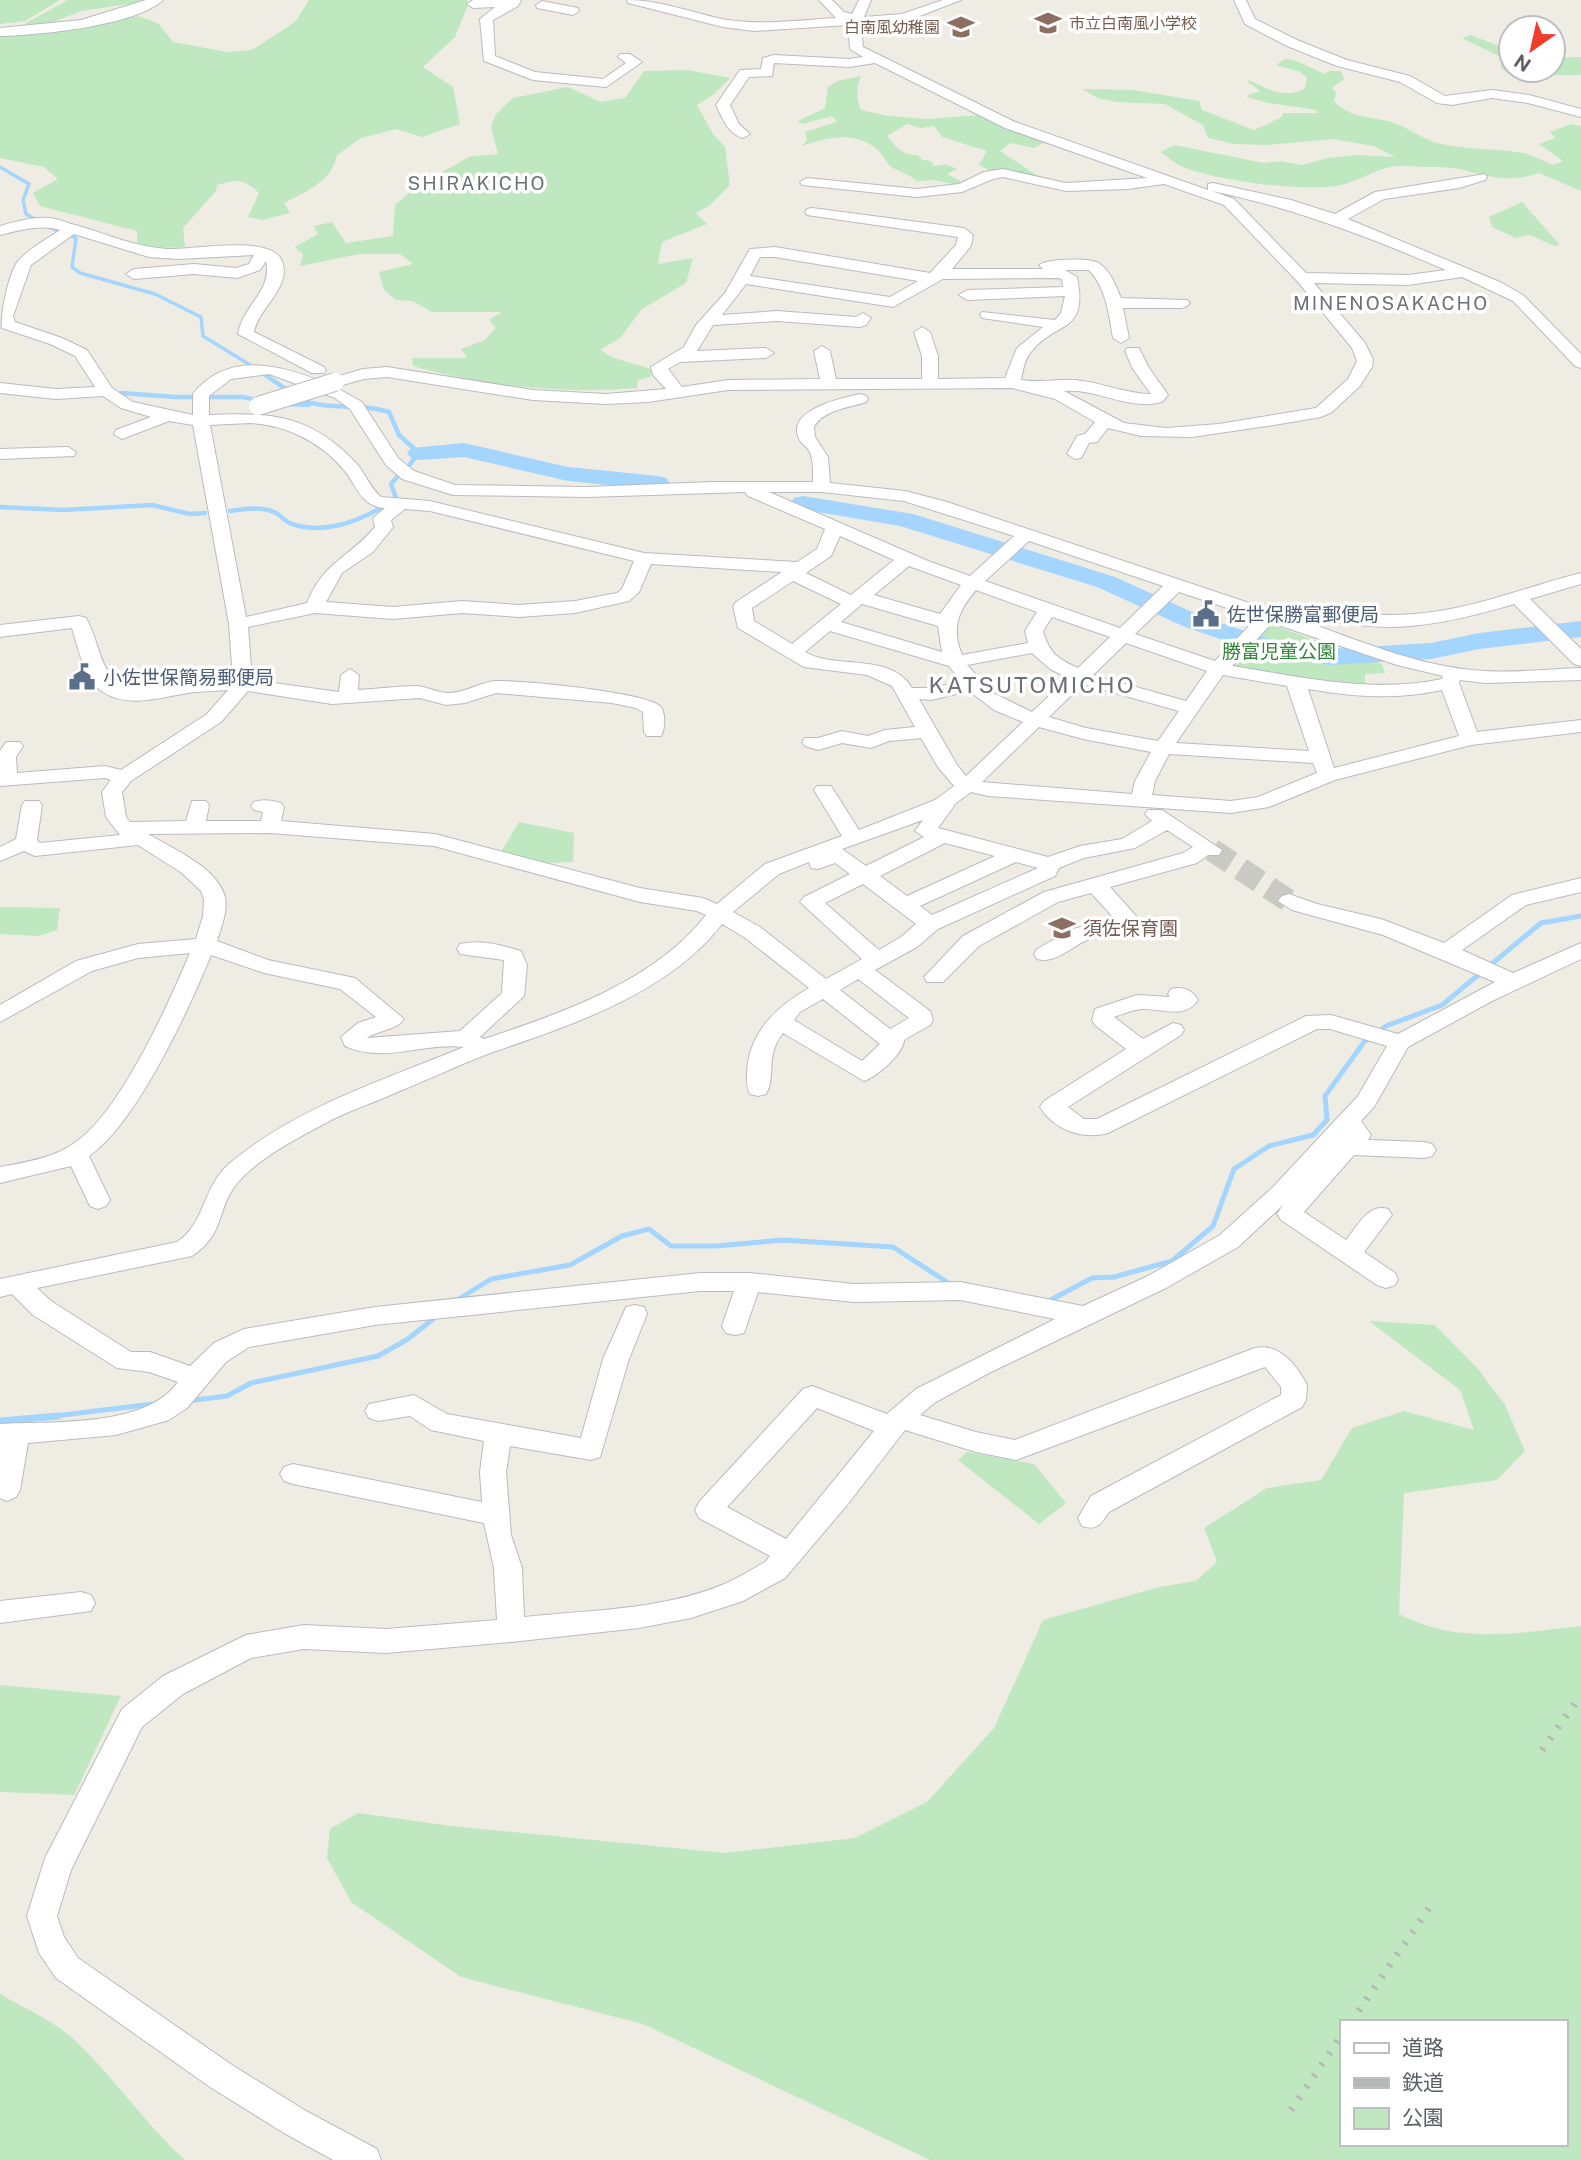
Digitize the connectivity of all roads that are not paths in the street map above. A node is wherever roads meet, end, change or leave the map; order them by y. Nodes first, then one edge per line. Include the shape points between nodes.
1 (158, 0) edge
2 (633, 0) edge
3 (825, 0) edge
4 (865, 0) edge
5 (955, 0) edge
6 (1240, 0) edge
7 (514, 1) edge
8 (472, 4) dead end
9 (542, 5) edge
10 (573, 11) dead end
11 (854, 19) junction
12 (0, 32) edge
13 (625, 57) dead end
14 (878, 59) junction
15 (1581, 113) edge
16 (744, 134) dead end
17 (1480, 177) dead end
18 (1172, 181) junction
19 (807, 182) dead end
20 (812, 212) dead end
21 (1335, 220) junction
22 (70, 230) junction
23 (0, 231) edge
24 (264, 252) junction
25 (1464, 272) junction
26 (134, 274) dead end
27 (938, 274) junction
28 (1302, 278) junction
29 (742, 279) junction
30 (1072, 291) junction
31 (967, 295) dead end
32 (1175, 301) dead end
33 (1115, 303) junction
34 (988, 315) dead end
35 (863, 318) dead end
36 (708, 321) junction
37 (1060, 325) junction
38 (19, 327) junction
39 (922, 332) dead end
40 (1121, 338) dead end
41 (0, 340) edge
42 (822, 351) dead end
43 (1133, 351) dead end
44 (766, 354) dead end
45 (679, 357) junction
46 (1581, 363) edge
47 (337, 381) junction
48 (930, 383) junction
49 (1012, 383) junction
50 (829, 384) junction
51 (0, 388) edge
52 (1040, 388) junction
53 (106, 391) junction
54 (678, 392) junction
55 (860, 399) dead end
56 (201, 405) junction
57 (167, 416) junction
58 (1105, 421) junction
59 (122, 434) dead end
60 (68, 452) dead end
61 (0, 454) edge
62 (1075, 454) dead end
63 (822, 487) junction
64 (744, 488) junction
65 (394, 505) junction
66 (835, 527) junction
67 (1026, 535) junction
68 (644, 558) junction
69 (906, 559) junction
70 (796, 571) junction
71 (1581, 578) edge
72 (973, 584) junction
73 (1175, 585) junction
74 (1516, 596) junction
75 (858, 600) junction
76 (315, 607) junction
77 (1047, 610) junction
78 (1269, 616) junction
79 (949, 623) junction
80 (827, 624) junction
81 (238, 625) junction
82 (0, 631) edge
83 (1120, 635) junction
84 (1581, 638) edge
85 (1246, 640) joint
86 (1562, 642) junction
87 (1036, 647) junction
88 (792, 653) junction
89 (1581, 660) edge
90 (955, 662) junction
91 (1218, 669) junction
92 (1581, 674) edge
93 (350, 675) dead end
94 (1078, 677) junction
95 (1452, 678) junction
96 (1296, 683) junction
97 (243, 684) junction
98 (972, 685) junction
99 (439, 689) junction
100 (904, 693) junction
101 (348, 697) junction
102 (1193, 708) junction
103 (451, 719) dead end
104 (1035, 719) junction
105 (1581, 726) edge
106 (927, 731) junction
107 (654, 732) dead end
108 (1470, 739) junction
109 (812, 742) dead end
110 (13, 746) dead end
111 (1163, 749) junction
112 (1318, 757) junction
113 (1328, 776) junction
114 (124, 777) junction
115 (4, 779) edge
116 (968, 785) junction
117 (822, 796) dead end
118 (948, 800) junction
119 (1141, 801) junction
120 (32, 806) dead end
121 (199, 806) dead end
122 (261, 806) dead end
123 (1166, 822) junction
124 (195, 827) junction
125 (270, 827) junction
126 (132, 834) junction
127 (943, 836) junction
128 (854, 839) junction
129 (26, 842) junction
130 (0, 855) edge
131 (1014, 855) junction
132 (1049, 864) junction
133 (863, 874) junction
134 (1095, 884) junction
135 (1581, 885) edge
136 (744, 890) junction
137 (1289, 901) tunnel mouth
138 (905, 905) junction
139 (719, 913) junction
140 (930, 924) junction
141 (206, 945) junction
142 (468, 949) dead end
143 (1581, 950) edge
144 (1445, 952) junction
145 (1045, 954) dead end
146 (868, 964) junction
147 (935, 977) dead end
148 (1514, 982) junction
149 (825, 988) junction
150 (1180, 994) dead end
151 (0, 1015) edge
152 (779, 1021) junction
153 (1173, 1030) dead end
154 (889, 1039) junction
155 (1400, 1042) junction
156 (474, 1043) junction
157 (1142, 1050) junction
158 (758, 1088) dead end
159 (1348, 1119) junction
160 (1348, 1147) junction
161 (1424, 1150) dead end
162 (76, 1152) junction
163 (0, 1175) edge
164 (98, 1200) dead end
165 (1381, 1215) dead end
166 (1349, 1254) junction
167 (1386, 1279) dead end
168 (748, 1282) junction
169 (9, 1286) edge
170 (635, 1314) dead end
171 (1084, 1315) junction
172 (735, 1326) dead end
173 (195, 1378) junction
174 (378, 1410) dead end
175 (896, 1423) junction
176 (8, 1434) edge
177 (498, 1435) junction
178 (293, 1474) dead end
179 (7, 1490) dead end
180 (496, 1512) junction
181 (1091, 1518) dead end
182 (790, 1554) junction
183 (80, 1603) dead end
184 (0, 1612) edge
185 (511, 1630) junction
186 (365, 2160) edge

1 - 12 street via 83,25
2 - 11 street via 754,27
3 - 11 street via 839,15
4 - 11 street
5 - 11 street via 904,18
6 - 15 street via 1250,21 1292,43 1342,63 1405,79 1442,100 1492,94
7 - 8 street
7 - 13 street via 486,19 489,58 533,76 606,83 635,62
9 - 10 street
11 - 14 street via 857,49
14 - 16 street via 849,63 774,59 768,61 767,73 745,73 723,105 733,126
14 - 18 street via 1010,125
17 - 21 street via 1380,195
18 - 19 street via 1066,187 1003,173 962,188 917,193
18 - 21 street via 1249,194
18 - 28 street via 1229,202
20 - 27 street via 967,235 963,247
21 - 25 street
22 - 23 street via 39,222
22 - 24 street via 149,252
22 - 38 street via 24,263 5,316 8,325
24 - 26 street via 254,267 237,273 194,269
24 - 47 street via 275,263 275,282 249,319 246,334
25 - 28 street via 1408,280
25 - 46 street via 1518,298
27 - 29 street via 893,302
27 - 29 street via 755,252
27 - 30 street via 1060,273 1069,276
27 - 33 street via 1093,265 1104,275
28 - 58 street via 1366,358 1364,368 1330,407 1321,412 1160,433
29 - 36 street
30 - 31 street
30 - 37 street via 1068,315
32 - 33 street
33 - 40 street
34 - 37 street
35 - 36 street via 860,322 777,316
36 - 45 street via 690,350
37 - 49 street via 1027,346 1019,356
38 - 41 street via 1,332
38 - 53 street via 81,353
39 - 48 street via 930,356
42 - 50 street
43 - 52 street via 1160,395 1156,399 1135,399 1076,385
44 - 45 street
45 - 54 street via 659,367
47 - 54 street via 387,372 533,396 607,399
47 - 56 street, bridge via 258,405
48 - 49 street
48 - 50 street
49 - 52 street
50 - 54 street via 728,385
51 - 53 street via 56,394
52 - 58 street
53 - 57 street via 127,405
55 - 63 street via 809,419 804,431 817,449
56 - 57 street
56 - 64 street via 225,376 269,369 341,395 358,409 392,461 408,475 453,490
56 - 65 street via 294,426 350,466 376,502
56 - 81 street
57 - 59 street
58 - 62 street
60 - 61 street
63 - 64 street
63 - 67 street via 905,496
64 - 66 street
65 - 68 street via 430,506
65 - 76 street via 367,548 336,569
66 - 69 street
66 - 70 street via 825,552
67 - 72 street
67 - 73 street
68 - 70 street
68 - 76 street via 630,592 623,597 575,607 393,612
69 - 72 street
69 - 75 street
70 - 75 street
70 - 88 street via 748,600 741,614 755,632
71 - 74 street
72 - 77 street
72 - 79 street via 949,613
73 - 78 street
73 - 83 street
74 - 78 street via 1423,619 1365,620 1279,610
74 - 86 street
75 - 79 street
75 - 80 street
76 - 81 street
77 - 83 street
77 - 87 street via 1034,625
78 - 85 street
78 - 95 street
79 - 90 street via 948,640
80 - 88 street
80 - 90 street
81 - 97 street
82 - 97 street via 79,622 101,678 110,688 128,694
83 - 91 street
83 - 94 street
84 - 86 street
85 - 91 street
86 - 89 street
87 - 90 street
87 - 94 street via 1047,660
88 - 100 street via 811,663 871,670 899,682
90 - 98 street
91 - 96 street
91 - 102 street
92 - 95 street
93 - 101 street
94 - 102 street
94 - 104 street
95 - 96 street via 1421,689 1359,692
95 - 108 street
96 - 112 street
97 - 101 street
97 - 114 street via 214,718
98 - 100 street via 931,694
98 - 104 street via 988,699
99 - 101 street
99 - 103 street
99 - 107 street via 446,699 495,687 612,697 653,710
100 - 106 street
102 - 111 street
104 - 111 street
104 - 116 street
105 - 108 street
106 - 109 street via 871,742 842,737
106 - 116 street via 952,773
108 - 113 street
110 - 115 street via 6,757
111 - 112 street
111 - 119 street via 1145,781
112 - 113 street
113 - 119 street via 1262,803 1231,807
114 - 115 street via 106,772
114 - 126 street via 112,792 116,817
116 - 118 street
116 - 119 street via 1012,793
117 - 128 street
118 - 127 street via 925,831
118 - 128 street
119 - 123 street
120 - 129 street
121 - 124 street
122 - 125 street via 274,807
123 - 132 street via 1128,844 1080,852
123 - 134 street via 1210,848 1190,858
124 - 125 street via 232,816
124 - 126 street
125 - 139 street via 435,840 640,895 704,905
126 - 129 street via 36,850
126 - 141 street via 207,881 215,900
127 - 131 street
127 - 133 street
128 - 136 street via 772,869
129 - 130 street
131 - 132 street
131 - 138 street
132 - 140 street via 1048,871
133 - 136 street via 837,854 764,890
133 - 138 street
133 - 146 street via 811,902
134 - 145 street via 1128,921 1081,934
134 - 147 street via 1051,897 971,941
135 - 144 street via 1519,900
136 - 139 street
137 - 144 street via 1310,911 1370,923
138 - 140 street
139 - 149 street via 752,932
139 - 156 street via 699,939 644,979 563,1021
140 - 146 street via 909,942
141 - 151 street via 138,950 85,967
141 - 156 street via 264,966 347,983 393,1019 352,1037 364,1046
141 - 162 street via 122,1106 93,1142
142 - 156 street via 513,956 516,965 513,996 479,1024
143 - 148 street
144 - 148 street
146 - 149 street
146 - 154 street via 922,1016
148 - 155 street
149 - 152 street via 792,1007
149 - 154 street
150 - 157 street via 1186,1000 1183,1004 1143,1002 1103,1014 1103,1020
152 - 154 street via 864,1073 894,1043
152 - 158 street via 759,1057
153 - 157 street
155 - 157 street via 1314,1021 1100,1127 1079,1126 1052,1107
155 - 159 street via 1366,1101
156 - 169 street via 289,1133 228,1178 209,1228 198,1242 183,1250
159 - 160 street via 1359,1135
159 - 171 street via 1280,1194 1229,1241 1157,1282
160 - 161 street
160 - 166 street via 1289,1214
162 - 163 street via 36,1169
162 - 164 street
165 - 166 street
166 - 167 street
168 - 171 street via 854,1293 960,1291
168 - 172 street
168 - 173 street via 700,1282 387,1315 244,1338 228,1344
169 - 173 street via 125,1360 150,1362
170 - 177 street via 616,1359 591,1450
171 - 175 street via 925,1396
173 - 176 street via 175,1404 134,1422
174 - 177 street via 414,1405 440,1423
175 - 181 street via 1016,1450 1261,1356 1273,1359 1294,1385 1293,1400 1100,1504
175 - 182 street
175 - 182 street via 812,1396 708,1510
176 - 179 street
177 - 180 street via 493,1472
178 - 180 street via 478,1513
180 - 185 street via 508,1568
182 - 185 street via 775,1570 691,1607
183 - 184 street
185 - 186 street via 386,1641 304,1637 246,1647 173,1685 132,1718 56,1868 42,1916 50,1943 67,1968 221,2076

